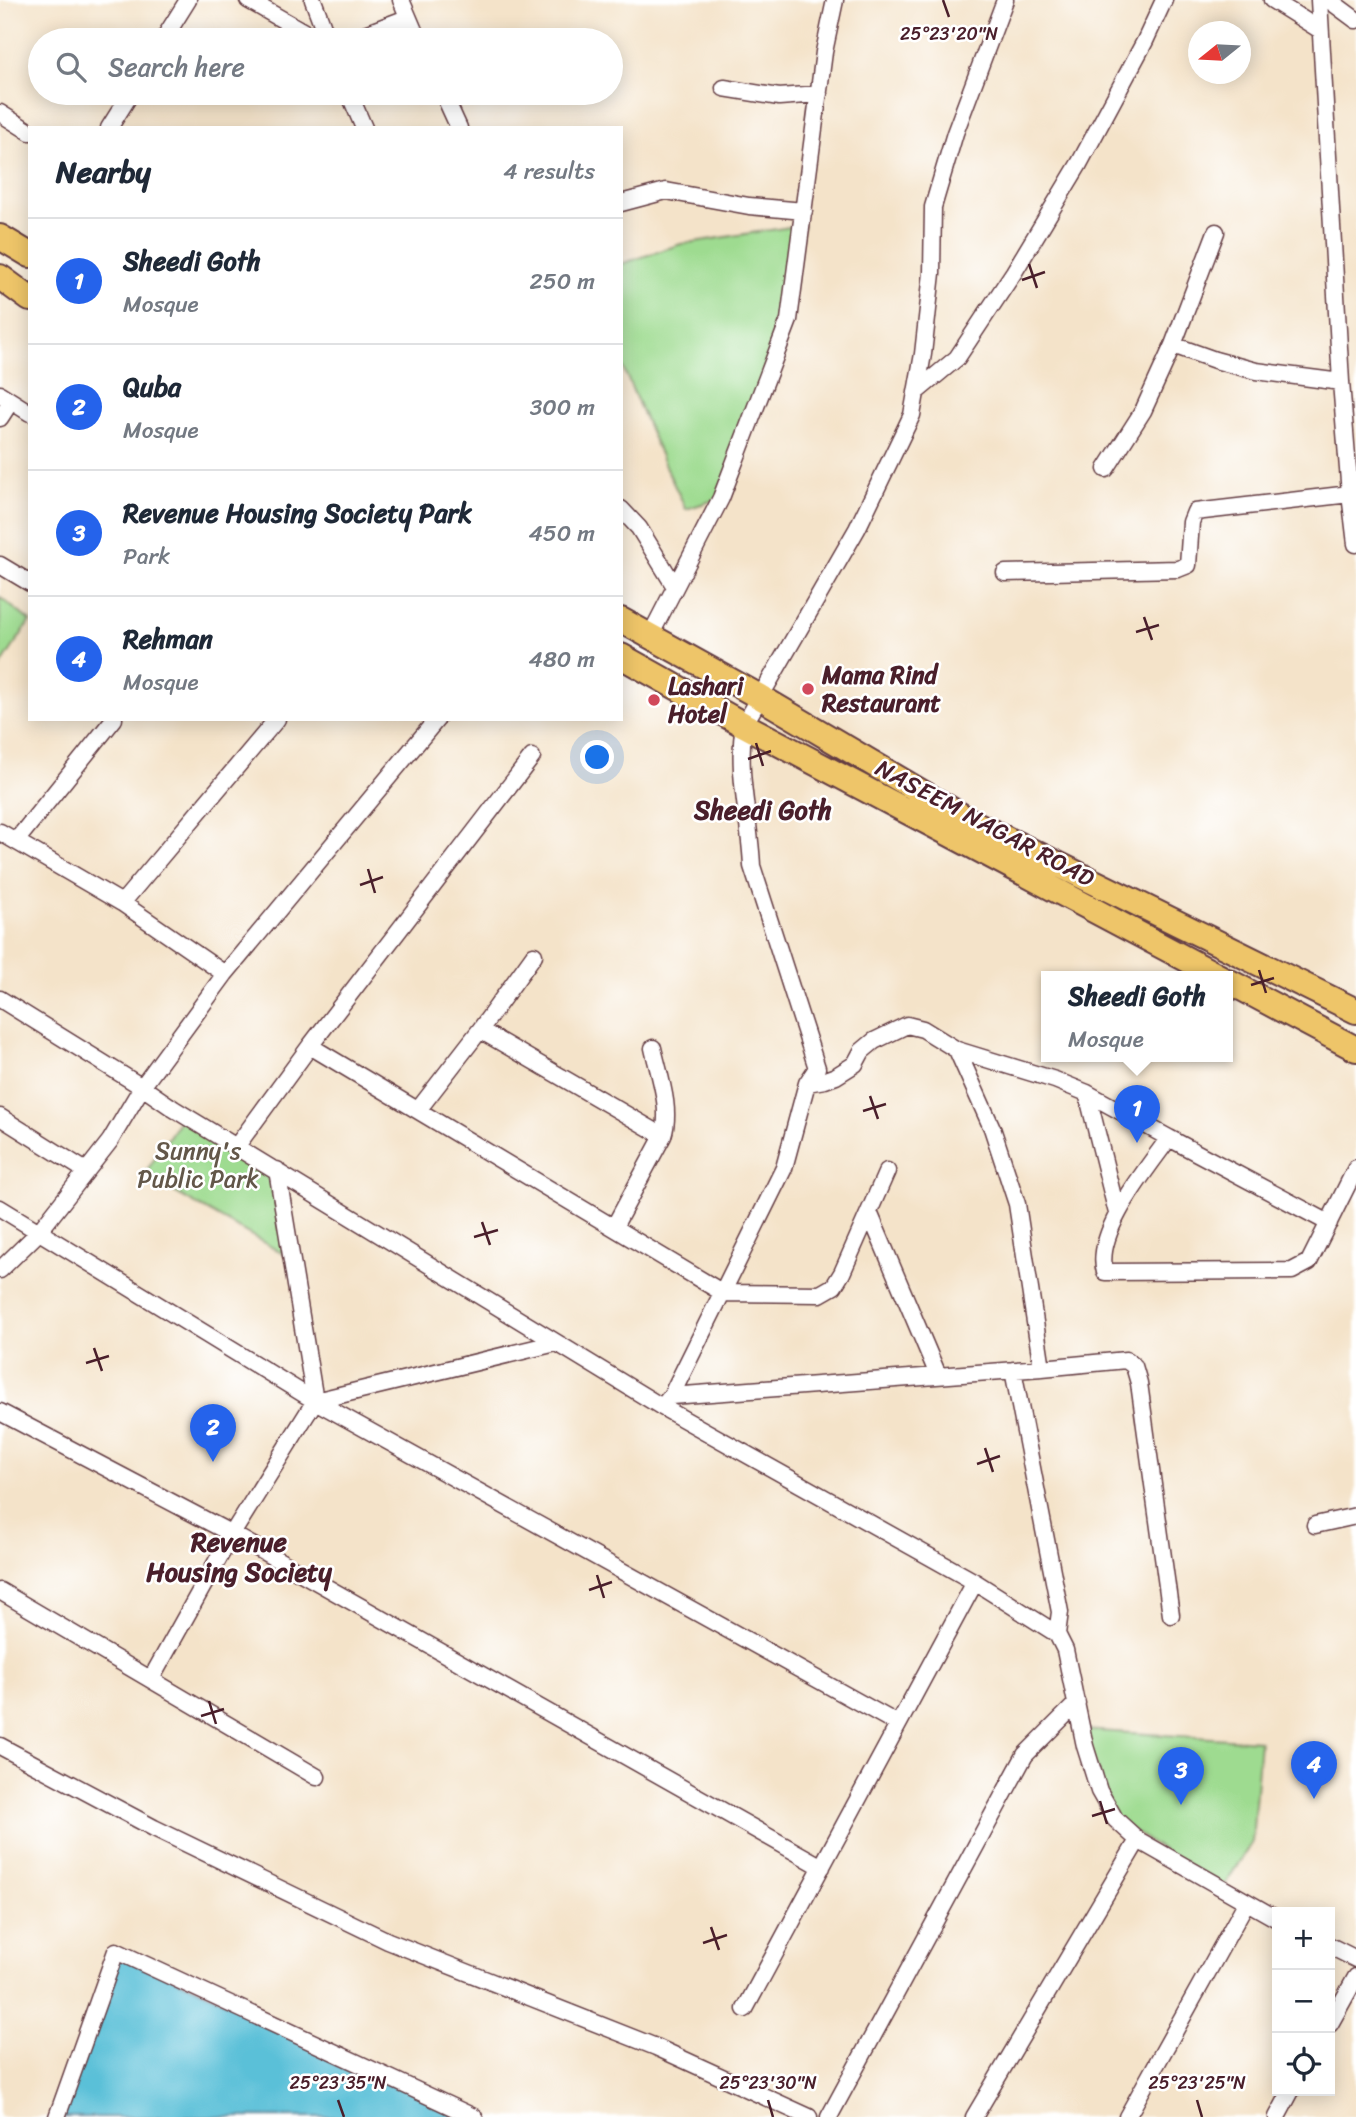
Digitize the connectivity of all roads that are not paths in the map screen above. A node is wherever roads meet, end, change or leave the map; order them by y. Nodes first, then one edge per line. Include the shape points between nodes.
1 (188, 0) edge
2 (248, 0) edge
3 (313, 0) edge
4 (401, 0) edge
5 (835, 0) edge
6 (1005, 0) edge
7 (1164, 0) edge
8 (1272, 0) edge
9 (1319, 0) edge
10 (1329, 0) edge
11 (1351, 10) edge
12 (407, 18) junction
13 (170, 28) edge
14 (297, 28) edge
15 (324, 28) edge
16 (381, 28) edge
17 (412, 28) edge
18 (1320, 30) junction
19 (724, 88) dead end
20 (819, 94) junction
21 (123, 105) edge
22 (354, 105) edge
23 (448, 105) edge
24 (0, 113) edge
25 (110, 126) edge
26 (363, 126) edge
27 (458, 126) edge
28 (28, 131) edge
29 (623, 202) edge
30 (804, 211) junction
31 (1216, 232) dead end
32 (0, 237) edge
33 (28, 255) edge
34 (0, 277) edge
35 (28, 298) edge
36 (1172, 345) junction
37 (1342, 382) junction
38 (916, 392) junction
39 (5, 397) edge
40 (28, 412) edge
41 (0, 418) edge
42 (1106, 469) dead end
43 (1350, 494) junction
44 (623, 511) edge
45 (1356, 544) edge
46 (0, 565) edge
47 (1005, 573) dead end
48 (28, 582) edge
49 (674, 586) junction
50 (623, 621) edge
51 (650, 636) junction
52 (623, 657) edge
53 (760, 697) junction
54 (112, 721) edge
55 (275, 721) edge
56 (435, 721) edge
57 (744, 725) junction
58 (532, 757) dead end
59 (0, 832) edge
60 (16, 841) junction
61 (122, 903) junction
62 (534, 955) dead end
63 (1209, 971) edge
64 (225, 974) junction
65 (1233, 984) edge
66 (0, 999) edge
67 (1356, 1011) edge
68 (480, 1030) junction
69 (310, 1046) junction
70 (653, 1048) dead end
71 (1356, 1049) edge
72 (957, 1050) junction
73 (807, 1083) junction
74 (142, 1087) junction
75 (1087, 1093) junction
76 (418, 1110) junction
77 (0, 1117) edge
78 (663, 1136) junction
79 (1169, 1139) junction
80 (236, 1147) junction
81 (1356, 1168) edge
82 (276, 1170) junction
83 (86, 1171) junction
84 (887, 1171) dead end
85 (0, 1208) edge
86 (869, 1212) junction
87 (1117, 1213) junction
88 (1329, 1223) junction
89 (614, 1227) junction
90 (38, 1233) junction
91 (0, 1270) edge
92 (723, 1293) junction
93 (556, 1343) junction
94 (1042, 1368) junction
95 (1013, 1370) junction
96 (938, 1375) junction
97 (315, 1401) junction
98 (666, 1402) junction
99 (0, 1412) edge
100 (1356, 1516) edge
101 (1315, 1525) dead end
102 (232, 1534) junction
103 (975, 1582) junction
104 (0, 1591) edge
105 (1171, 1615) dead end
106 (1057, 1634) junction
107 (151, 1679) junction
108 (1077, 1703) junction
109 (898, 1724) junction
110 (0, 1746) edge
111 (317, 1777) dead end
112 (1139, 1840) junction
113 (822, 1867) junction
114 (1246, 1903) junction
115 (1272, 1916) edge
116 (1335, 1948) edge
117 (1356, 1959) edge
118 (1356, 1978) edge
119 (745, 2009) dead end
120 (1335, 2015) edge
121 (1289, 2096) edge
122 (57, 2117) edge
123 (474, 2117) edge
124 (809, 2117) edge
125 (829, 2117) edge
126 (974, 2117) edge
127 (1127, 2117) edge
128 (1276, 2117) edge

1 - 13 street
2 - 14 street
3 - 15 street
4 - 12 street
5 - 20 street
6 - 38 street via 933,207 932,273
7 - 38 street via 1079,164 1014,272 957,358
8 - 18 street
9 - 18 street
10 - 11 street
12 - 16 street
12 - 17 street
18 - 37 street
19 - 20 street via 779,97
20 - 30 street
21 - 25 street
22 - 26 street
23 - 27 street
24 - 28 street
29 - 30 street via 666,191
30 - 49 street via 789,320 721,498
31 - 36 street
32 - 33 main road
34 - 35 main road
36 - 37 street via 1256,371
36 - 42 street via 1143,411
37 - 43 street
38 - 53 street via 912,415 857,529
39 - 40 street
39 - 41 street
43 - 45 street
43 - 47 street via 1195,512 1188,565 1178,569
44 - 49 street via 639,528
46 - 48 street
49 - 51 street
50 - 51 main road, NASEEM NAGAR ROAD
51 - 53 main road, NASEEM NAGAR ROAD
52 - 57 main road, NASEEM NAGAR ROAD
53 - 57 street
53 - 67 main road, NASEEM NAGAR ROAD via 972,822
54 - 60 street
55 - 61 street
56 - 64 street
57 - 63 main road, NASEEM NAGAR ROAD
57 - 73 street via 741,768 752,866 817,1068
58 - 69 street
59 - 60 street
60 - 61 street
61 - 64 street
62 - 68 street
64 - 74 street
65 - 71 main road
66 - 74 street
68 - 76 street
68 - 78 street
69 - 76 street
69 - 80 street
70 - 78 street via 665,1104
72 - 73 street via 923,1029 907,1026 874,1041 855,1064 836,1076
72 - 75 street
72 - 94 street via 992,1128 1017,1204
73 - 92 street via 784,1168
74 - 80 street
74 - 83 street
75 - 79 street
75 - 87 street
76 - 89 street
77 - 83 street
78 - 89 street
79 - 87 street
79 - 88 street
80 - 82 street
81 - 88 street
82 - 93 street
82 - 97 street
83 - 90 street
84 - 86 street
85 - 90 street
86 - 92 street via 834,1286 820,1294
86 - 96 street
87 - 88 street via 1102,1261 1105,1272 1293,1271 1309,1262
89 - 92 street
90 - 91 street
90 - 97 street
92 - 98 street
93 - 97 street
93 - 98 street
94 - 95 street
94 - 105 street via 1126,1360 1134,1366
95 - 96 street
95 - 106 street via 1060,1612
96 - 98 street
97 - 102 street
97 - 109 street
98 - 103 street
99 - 102 street
100 - 101 street
102 - 107 street
102 - 113 street
103 - 106 street
103 - 109 street
104 - 107 street
106 - 108 street
107 - 111 street
108 - 112 street via 1099,1791 1115,1819
108 - 125 street via 1025,1755
109 - 113 street
110 - 124 street via 154,1828 388,1941 656,2047
112 - 114 street
112 - 126 street
113 - 119 street
114 - 115 street
114 - 127 street
116 - 117 street
118 - 120 street
121 - 128 street
122 - 123 street via 116,1951

